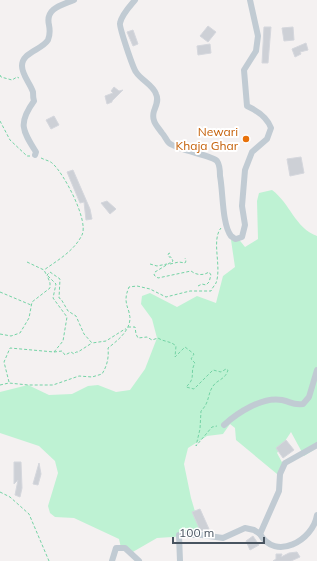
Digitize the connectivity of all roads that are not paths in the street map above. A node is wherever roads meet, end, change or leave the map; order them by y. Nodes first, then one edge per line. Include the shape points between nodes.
1 (74, 0) edge
2 (135, 0) edge
3 (250, 0) edge
4 (35, 155) road end
5 (317, 370) edge
6 (224, 425) road end
7 (317, 445) edge
8 (317, 515) edge
9 (260, 534) junction
10 (112, 561) edge
11 (139, 561) edge
12 (180, 561) edge

1 - 4 street via 55,7 50,13 50,32 47,41 26,57 22,65 34,102 26,112 23,125 26,138 36,152
2 - 3 street via 124,14 120,23 121,30 135,71 156,94 157,105 153,120 170,143 216,160 226,224 231,236 236,239 242,236 245,226 242,206 245,170 252,152 267,139 271,128 270,123 260,112 247,106 244,70 256,50 258,36
5 - 6 street via 309,396 303,404 293,405 281,400 263,402 236,414
7 - 9 street via 285,463 280,474 279,491
8 - 9 street via 304,540 289,550 282,552 272,549 263,541
9 - 12 street via 245,528 223,538 202,534 179,535
10 - 11 street via 116,548 125,548

